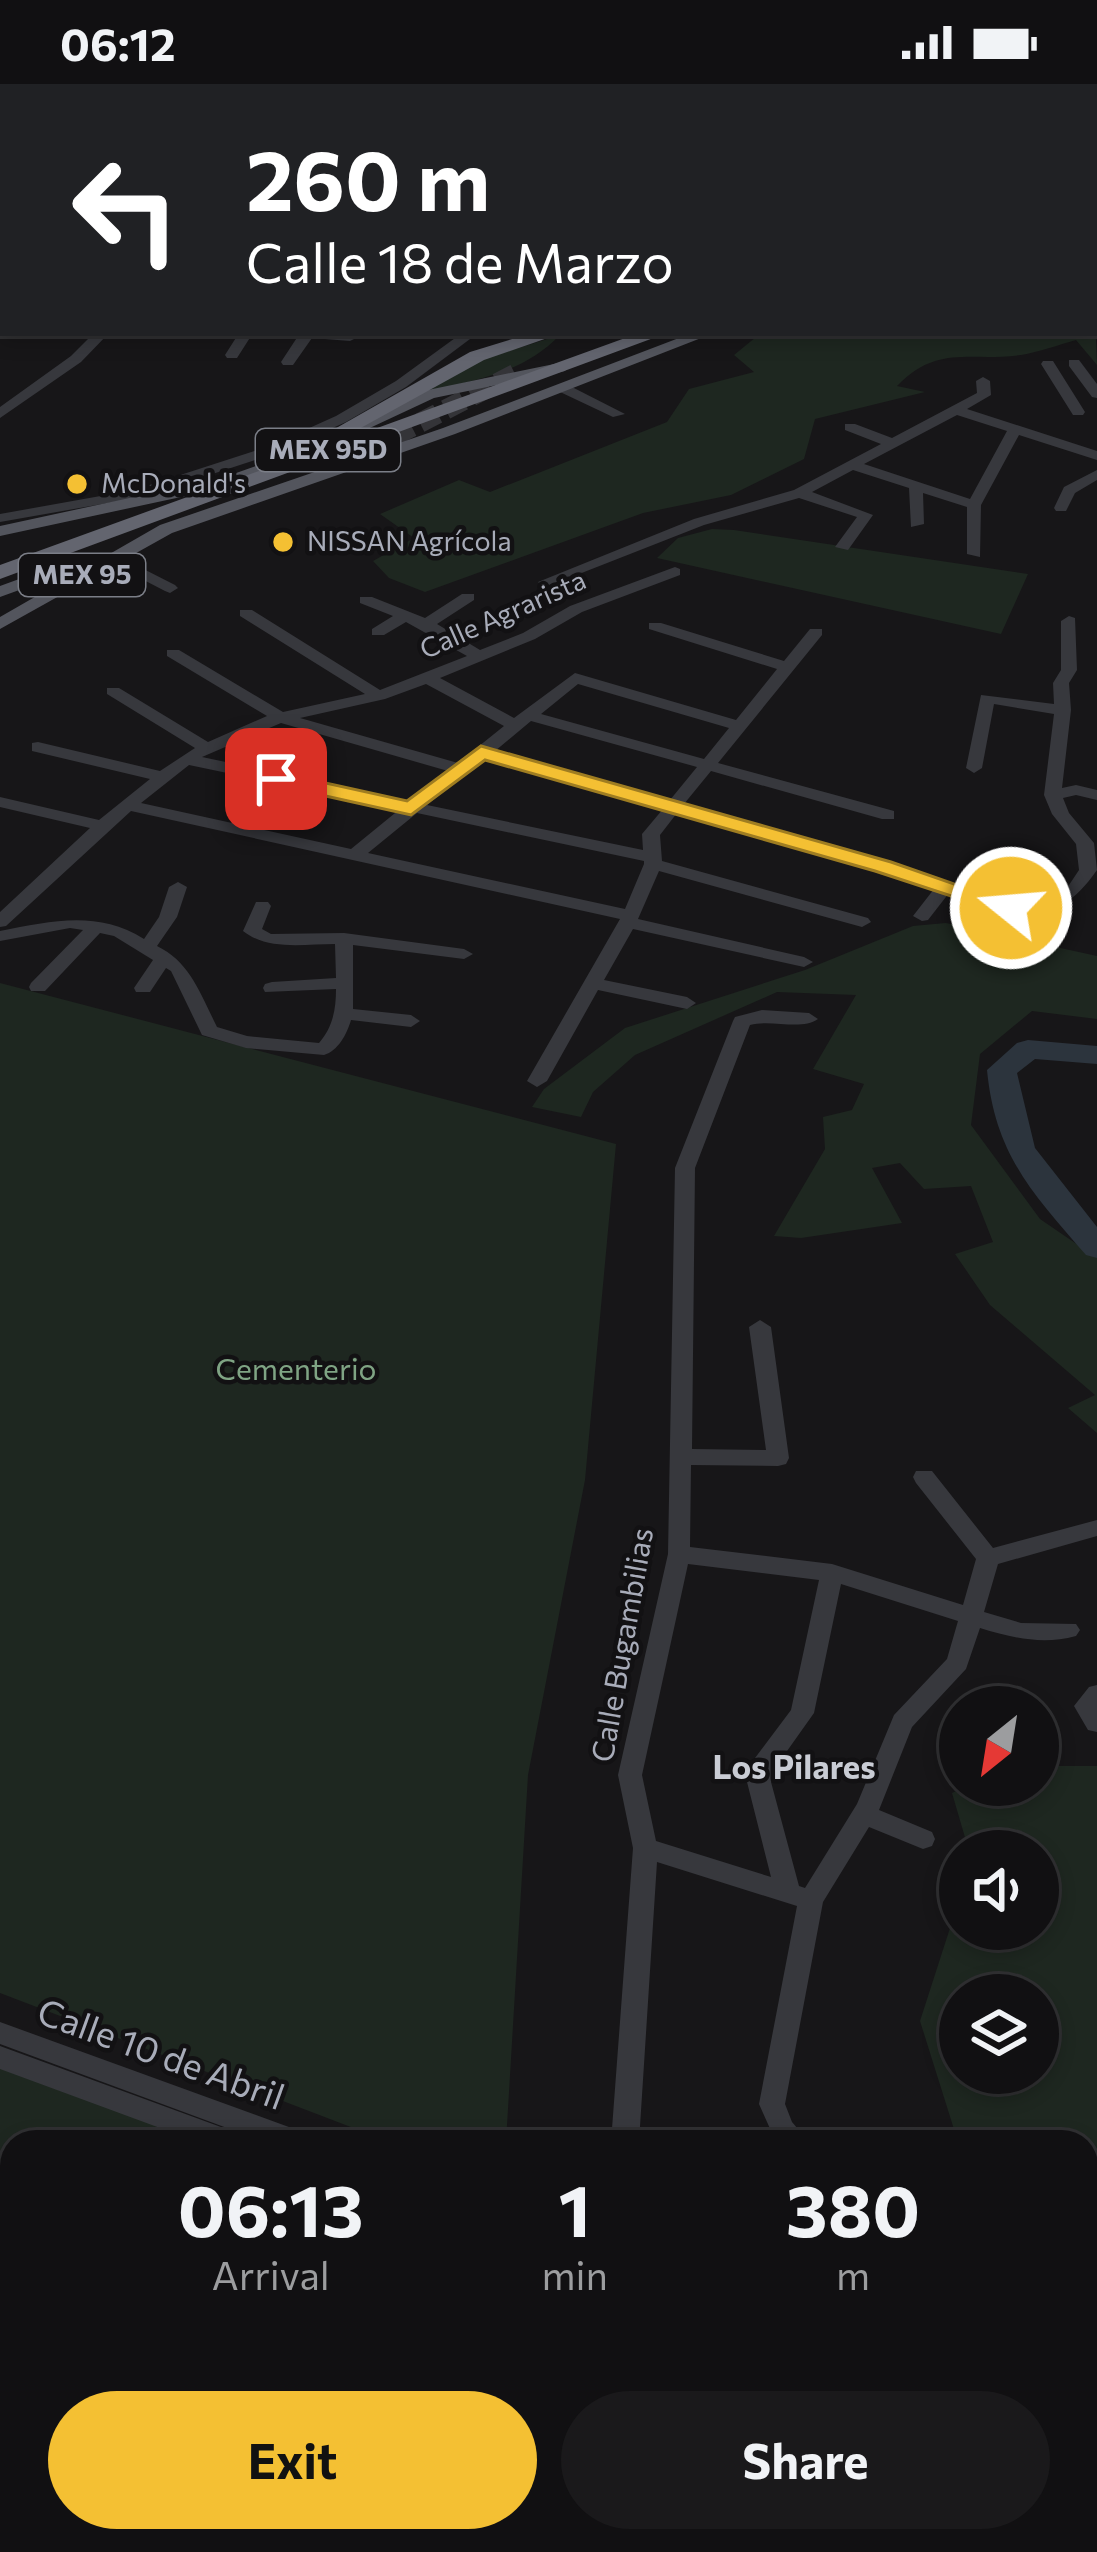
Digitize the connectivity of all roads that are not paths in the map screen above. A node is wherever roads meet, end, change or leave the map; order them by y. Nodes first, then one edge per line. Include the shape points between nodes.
1 (99, 336) edge
2 (244, 336) edge
3 (305, 336) edge
4 (467, 336) edge
5 (542, 336) edge
6 (567, 336) edge
7 (621, 336) edge
8 (622, 336) edge
9 (650, 336) edge
10 (673, 336) edge
11 (698, 336) edge
12 (232, 355) dead end
13 (288, 362) dead end
14 (1048, 364) dead end
15 (1074, 364) dead end
16 (983, 382) dead end
17 (563, 388) junction
18 (1097, 394) edge
19 (958, 411) junction
20 (1078, 412) dead end
21 (0, 414) edge
22 (618, 414) dead end
23 (339, 426) junction
24 (850, 427) dead end
25 (1014, 430) junction
26 (394, 436) tunnel mouth
27 (896, 443) junction
28 (1097, 456) edge
29 (921, 464) dead end
30 (855, 466) junction
31 (1097, 474) edge
32 (908, 485) junction
33 (799, 494) junction
34 (142, 501) junction
35 (974, 506) junction
36 (1061, 508) dead end
37 (0, 518) edge
38 (916, 524) dead end
39 (166, 529) junction
40 (0, 531) edge
41 (843, 547) dead end
42 (622, 550) junction
43 (975, 554) dead end
44 (0, 557) edge
45 (112, 559) junction
46 (0, 572) edge
47 (546, 582) dead end
48 (170, 588) dead end
49 (0, 590) edge
50 (468, 597) dead end
51 (366, 600) dead end
52 (246, 613) dead end
53 (405, 616) junction
54 (1069, 621) dead end
55 (426, 624) junction
56 (0, 625) edge
57 (655, 626) dead end
58 (378, 632) dead end
59 (816, 632) dead end
60 (172, 653) dead end
61 (478, 656) junction
62 (788, 667) junction
63 (427, 678) junction
64 (112, 691) dead end
65 (379, 696) junction
66 (1063, 710) junction
67 (280, 717) junction
68 (520, 720) junction
69 (740, 726) junction
70 (38, 747) dead end
71 (207, 748) junction
72 (481, 752) junction
73 (186, 759) junction
74 (706, 767) junction
75 (974, 768) dead end
76 (460, 769) junction
77 (163, 777) junction
78 (1053, 795) junction
79 (1097, 795) edge
80 (0, 802) edge
81 (127, 805) junction
82 (411, 808) junction
83 (672, 810) junction
84 (887, 815) dead end
85 (102, 826) junction
86 (354, 855) junction
87 (652, 860) junction
88 (178, 887) dead end
89 (944, 888) junction
90 (262, 906) dead end
91 (922, 916) dead end
92 (629, 919) junction
93 (0, 922) edge
94 (862, 922) dead end
95 (98, 925) junction
96 (0, 936) edge
97 (344, 938) junction
98 (157, 951) junction
99 (464, 954) dead end
100 (804, 962) dead end
101 (344, 983) junction
102 (592, 983) junction
103 (38, 987) dead end
104 (143, 988) dead end
105 (272, 988) dead end
106 (687, 1003) dead end
107 (346, 1014) junction
108 (809, 1019) dead end
109 (411, 1021) dead end
110 (537, 1081) dead end
111 (760, 1327) dead end
112 (680, 1457) junction
113 (928, 1483) dead end
114 (1097, 1528) edge
115 (679, 1554) junction
116 (988, 1558) junction
117 (832, 1573) junction
118 (976, 1615) junction
119 (1068, 1630) dead end
120 (1097, 1694) edge
121 (1097, 1723) edge
122 (862, 1814) junction
123 (923, 1839) dead end
124 (645, 1848) junction
125 (800, 1896) junction
126 (0, 2033) edge
127 (0, 2057) edge
128 (198, 2130) edge
129 (265, 2130) edge
130 (626, 2130) edge
131 (782, 2130) edge

1 - 21 street
2 - 12 street
3 - 13 street
4 - 23 street
5 - 23 highway via 477,356
6 - 7 highway via 522,371
8 - 44 highway, MEX 95D
9 - 46 highway, MEX 95D
10 - 23 main road, MEX 95 via 591,362 446,388
11 - 17 main road, MEX 95
14 - 20 street
15 - 18 street
16 - 19 street via 984,395
17 - 22 street
17 - 39 main road, MEX 95
19 - 25 street
19 - 27 street
23 - 34 main road, MEX 95 via 256,473
23 - 37 street via 137,494
24 - 27 street
25 - 28 street
25 - 35 street
26 - 39 highway
27 - 30 street
29 - 32 street
30 - 32 street
30 - 33 street
31 - 36 street via 1069,490
32 - 35 street
32 - 38 street
33 - 41 street via 866,515
33 - 42 street
34 - 37 main road, MEX 95
34 - 40 main road, MEX 95
35 - 43 street
39 - 45 main road, MEX 95
39 - 49 main road, MEX 95
42 - 47 street
42 - 61 street, Calle Agrarista via 675,572
45 - 48 street
45 - 56 main road, MEX 95
50 - 55 street
51 - 53 street
52 - 65 street
53 - 55 street
53 - 58 street
54 - 66 street
55 - 61 street
57 - 62 street
59 - 62 street
60 - 67 street
61 - 63 street, Calle Agrarista
62 - 69 street
63 - 65 street, Calle Agrarista
63 - 68 street
64 - 71 street
65 - 67 street, Calle Agrarista
66 - 75 street via 987,698
66 - 78 street
67 - 71 street, Calle Agrarista
67 - 76 street
68 - 69 street via 574,678
68 - 72 street
68 - 74 street
69 - 74 street
70 - 77 street
71 - 73 street, Calle Agrarista
72 - 76 street
72 - 83 street
73 - 77 street, Calle Agrarista
73 - 82 street
74 - 83 street
74 - 84 street
76 - 82 street
77 - 81 street, Calle Agrarista
78 - 79 street
78 - 89 street via 1085,843 1088,870 1075,890 1037,910
80 - 85 street
81 - 85 street, Calle Agrarista
81 - 86 street
82 - 86 street
82 - 87 street
83 - 87 street via 651,834
83 - 89 street
85 - 93 street, Calle Agrarista
86 - 92 street
87 - 92 street
87 - 94 street
88 - 98 street
89 - 91 street
90 - 97 street via 252,931 258,936
92 - 100 street
92 - 102 street
95 - 96 street via 70,922
95 - 98 street
95 - 103 street
97 - 99 street
97 - 101 street
98 - 104 street
98 - 107 street via 179,968 209,1030 323,1049
101 - 105 street
101 - 107 street
102 - 106 street
102 - 110 street
107 - 109 street
108 - 112 street, Calle Bugambilias via 742,1021 685,1168
111 - 112 street via 778,1459
112 - 115 street, Calle Bugambilias
113 - 116 street
114 - 116 street
115 - 117 street
115 - 124 street, Calle Bugambilias via 630,1775
116 - 118 street
117 - 118 street
117 - 125 street via 802,1713 759,1782
118 - 119 street via 1021,1632
118 - 122 street via 958,1663 902,1722
120 - 121 street via 1086,1706
122 - 123 street
122 - 125 street
124 - 125 street
124 - 130 street, Calle Bugambilias
125 - 131 street via 772,2104
126 - 129 street, Calle 10 de Abril
127 - 128 street, Calle 10 de Abril

